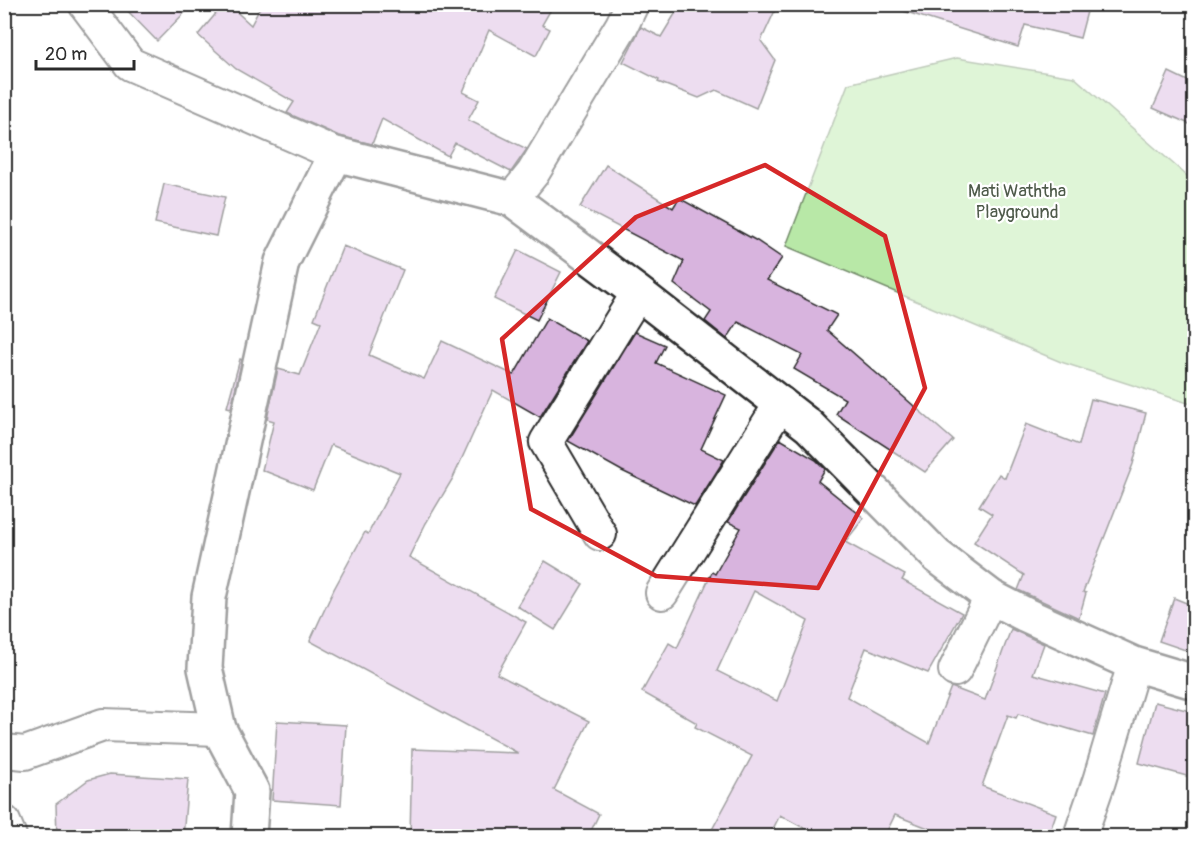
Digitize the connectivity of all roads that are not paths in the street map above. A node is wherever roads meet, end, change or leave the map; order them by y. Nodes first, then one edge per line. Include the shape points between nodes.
1 (85, 4) edge
2 (632, 4) edge
3 (336, 154) junction
4 (512, 199) junction
5 (638, 293) junction
6 (781, 403) junction
7 (600, 534) dead end
8 (662, 593) dead end
9 (991, 597) junction
10 (1134, 664) junction
11 (955, 670) dead end
12 (1194, 682) edge
13 (219, 729) junction
14 (4, 751) edge
15 (4, 822) edge
16 (10, 837) edge
17 (249, 837) edge
18 (1080, 837) edge

1 - 3 street via 130,64
2 - 4 street via 533,173
3 - 4 street
3 - 13 street via 282,262 209,597 205,668
4 - 5 street
5 - 6 street
5 - 7 street via 546,442
6 - 8 street
6 - 9 street via 809,426 937,556
9 - 10 street
9 - 11 street
10 - 12 street
10 - 18 street
13 - 14 street via 103,725 25,753
13 - 17 street via 252,791
15 - 16 street

